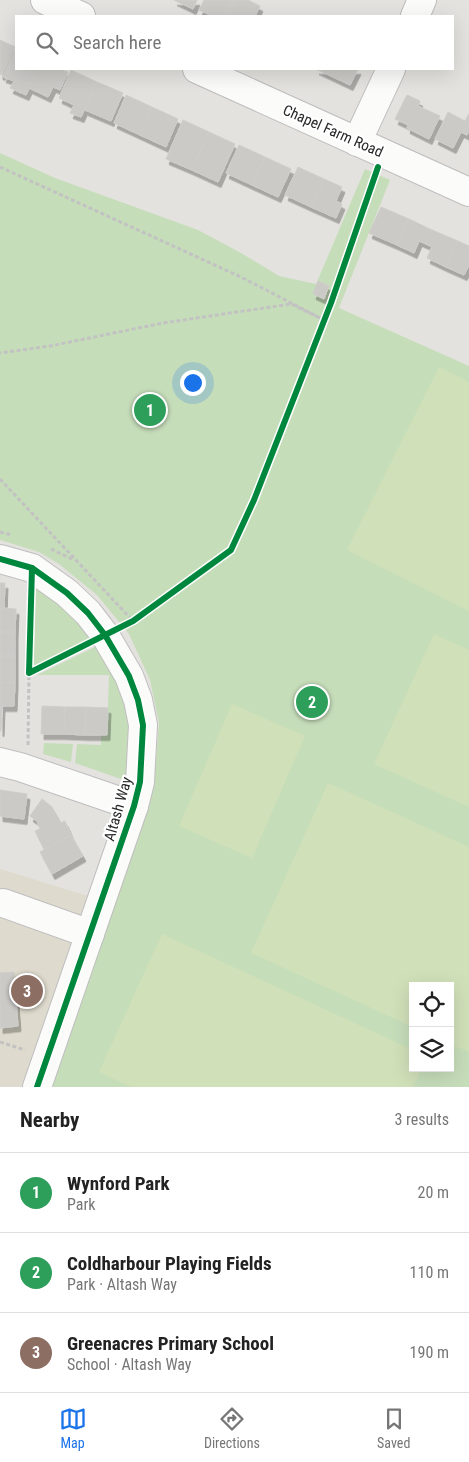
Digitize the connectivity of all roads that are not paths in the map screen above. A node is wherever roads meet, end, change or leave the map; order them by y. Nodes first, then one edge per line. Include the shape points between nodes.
1 (45, 0) edge
2 (422, 0) edge
3 (79, 15) edge
4 (415, 15) edge
5 (199, 70) edge
6 (390, 70) edge
7 (357, 142) junction
8 (469, 192) edge
9 (0, 559) edge
10 (0, 762) edge
11 (134, 806) junction
12 (3, 904) dead end
13 (90, 934) junction
14 (37, 1087) edge

1 - 3 street
2 - 4 street
5 - 7 street, Chapel Farm Road
6 - 7 street
7 - 8 street, Chapel Farm Road
9 - 11 street, Altash Way via 32,568 88,612 129,676 143,724 140,782
10 - 11 street
11 - 13 street, Altash Way
12 - 13 street
13 - 14 street, Altash Way

